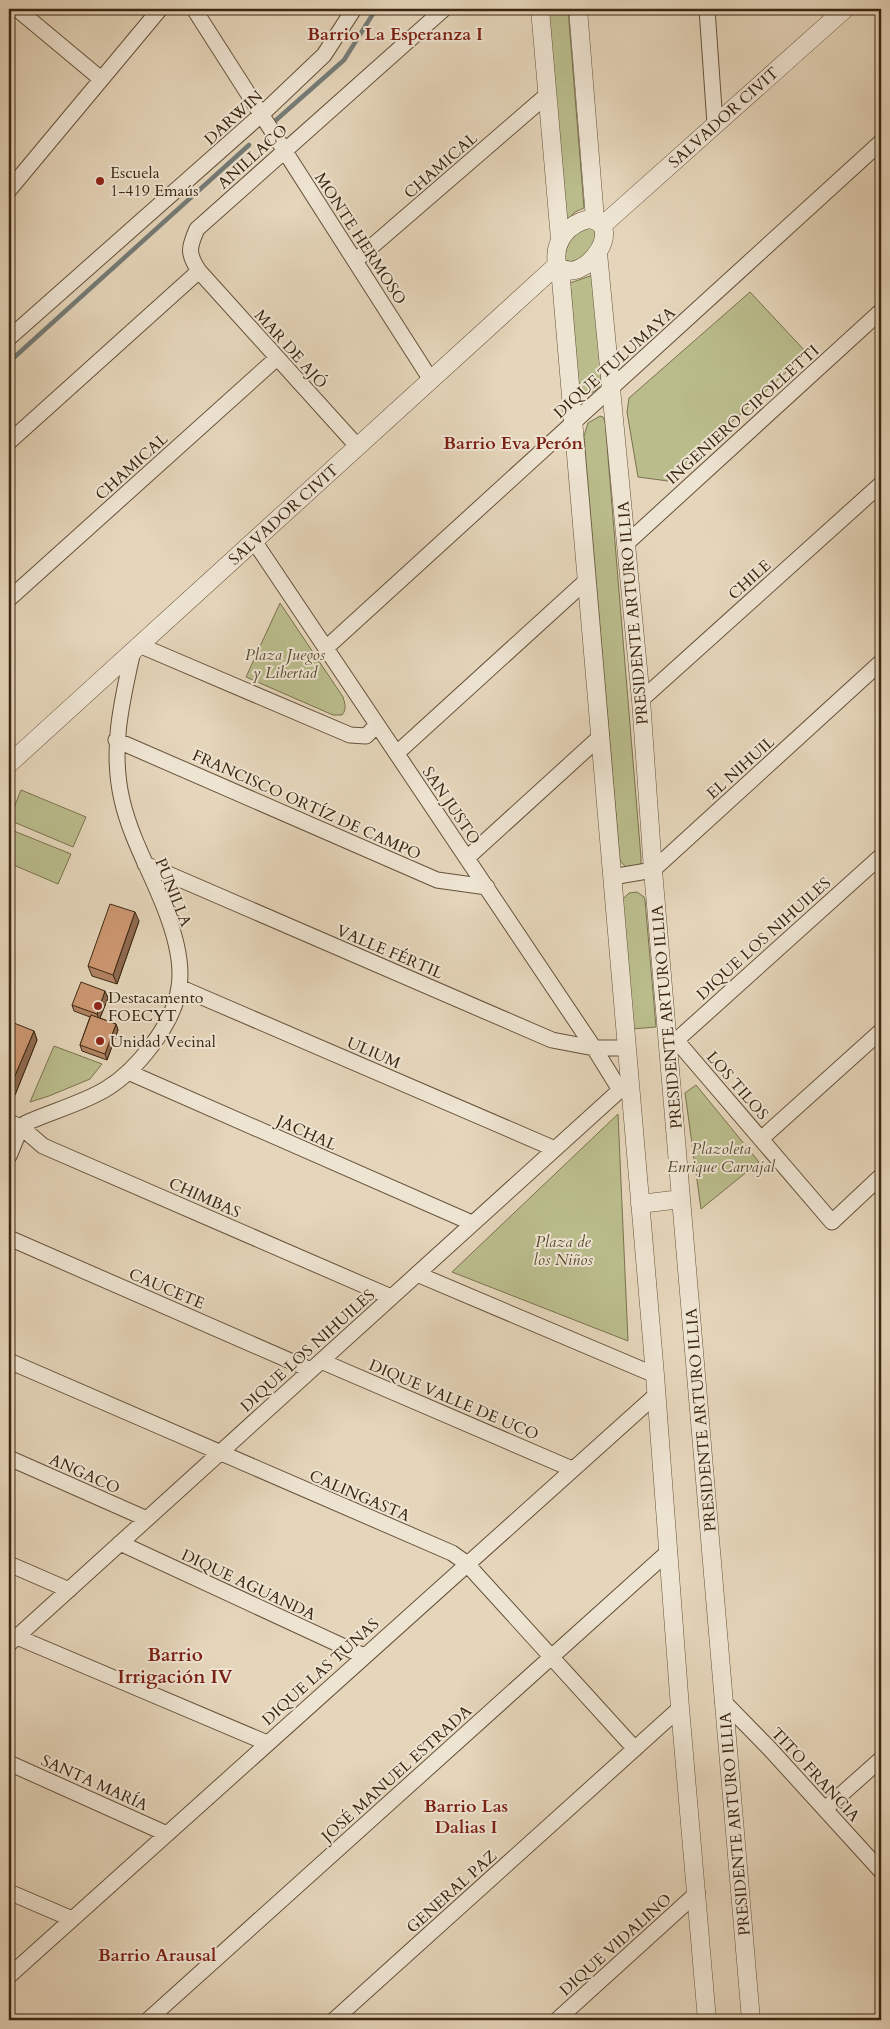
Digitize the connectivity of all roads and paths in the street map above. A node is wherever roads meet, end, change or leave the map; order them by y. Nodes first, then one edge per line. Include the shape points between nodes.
1 (16, 9) edge
2 (160, 9) edge
3 (194, 9) edge
4 (354, 9) edge
5 (444, 9) edge
6 (540, 9) edge
7 (578, 9) edge
8 (707, 9) edge
9 (845, 9) edge
10 (101, 79) junction
11 (547, 95) junction
12 (262, 114) junction
13 (715, 124) junction
14 (881, 142) edge
15 (285, 151) junction
16 (14, 173) edge
17 (9, 190) edge
18 (599, 222) junction
19 (560, 239) junction
20 (598, 253) junction
21 (356, 261) junction
22 (559, 266) junction
23 (199, 271) junction
24 (881, 311) edge
25 (9, 338) edge
26 (276, 358) junction
27 (431, 380) junction
28 (610, 389) junction
29 (573, 423) junction
30 (9, 442) edge
31 (358, 447) junction
32 (881, 484) edge
33 (254, 541) junction
34 (627, 543) junction
35 (586, 580) junction
36 (9, 599) edge
37 (136, 648) junction
38 (326, 648) junction
39 (881, 662) edge
40 (641, 700) junction
41 (378, 724) junction
42 (601, 736) junction
43 (116, 740) junction
44 (396, 753) junction
45 (9, 764) edge
46 (881, 856) edge
47 (467, 858) junction
48 (144, 864) junction
49 (653, 870) junction
50 (612, 876) junction
51 (487, 888) junction
52 (179, 987) junction
53 (881, 1031) edge
54 (672, 1044) junction
55 (594, 1048) junction
56 (627, 1048) junction
57 (128, 1072) junction
58 (625, 1085) junction
59 (15, 1125) edge
60 (762, 1139) junction
61 (555, 1149) junction
62 (9, 1156) edge
63 (881, 1176) edge
64 (681, 1199) junction
65 (640, 1204) junction
66 (472, 1224) junction
67 (9, 1238) edge
68 (418, 1274) junction
69 (391, 1297) junction
70 (9, 1361) edge
71 (316, 1365) junction
72 (655, 1375) junction
73 (656, 1394) junction
74 (220, 1453) junction
75 (9, 1458) edge
76 (572, 1469) junction
77 (147, 1519) junction
78 (120, 1543) junction
79 (668, 1552) junction
80 (466, 1563) junction
81 (9, 1564) edge
82 (68, 1590) junction
83 (13, 1641) edge
84 (364, 1656) junction
85 (552, 1657) junction
86 (723, 1701) junction
87 (680, 1708) junction
88 (267, 1743) junction
89 (635, 1749) junction
90 (881, 1759) edge
91 (9, 1763) edge
92 (825, 1810) junction
93 (167, 1834) junction
94 (881, 1871) edge
95 (9, 1892) edge
96 (697, 1893) junction
97 (72, 1919) junction
98 (9, 1976) edge
99 (148, 2020) edge
100 (334, 2020) edge
101 (556, 2020) edge
102 (707, 2020) edge
103 (751, 2020) edge

1 - 10 street
2 - 10 street
3 - 12 street, MONTE HERMOSO
4 - 12 street, DARWIN via 324,55
5 - 15 street, ANILLACO
6 - 11 street
7 - 18 street
8 - 13 street
9 - 13 street, SALVADOR CIVIT
10 - 16 street
11 - 19 street
11 - 21 street, CHAMICAL
12 - 15 street, MONTE HERMOSO
12 - 25 street, DARWIN
13 - 18 street, SALVADOR CIVIT
14 - 28 street, DIQUE TULUMAYA
15 - 21 street, MONTE HERMOSO
15 - 23 street, ANILLACO via 197,229 190,245 191,259
16 - 17 street
18 - 19 street via 589,218 576,223
18 - 20 street via 604,238
19 - 22 street via 556,250
20 - 22 street via 591,261 575,269 565,270
20 - 28 street, PRESIDENTE ARTURO ILLIA
21 - 27 street, MONTE HERMOSO
22 - 27 street, SALVADOR CIVIT
22 - 29 street
23 - 26 street, MAR DE AJÓ
23 - 30 street
24 - 34 street, INGENIERO CIPOLLETTI
26 - 31 street, MAR DE AJÓ
26 - 36 street, CHAMICAL
27 - 31 street, SALVADOR CIVIT
28 - 29 street, DIQUE TULUMAYA
28 - 34 street, PRESIDENTE ARTURO ILLIA
29 - 35 street
29 - 38 street, DIQUE TULUMAYA
31 - 33 street, SALVADOR CIVIT
32 - 40 street, CHILE
33 - 37 street, SALVADOR CIVIT
33 - 38 street, SAN JUSTO
34 - 40 street, PRESIDENTE ARTURO ILLIA
35 - 42 street
35 - 44 street
37 - 41 street via 350,735 366,736
37 - 43 street, PUNILLA via 121,702
37 - 45 street, SALVADOR CIVIT
38 - 41 street, SAN JUSTO
39 - 49 street, EL NIHUIL
40 - 49 street, PRESIDENTE ARTURO ILLIA
41 - 44 street, SAN JUSTO
42 - 47 street
42 - 50 street
43 - 48 street, PUNILLA via 121,798
43 - 51 street, FRANCISCO ORTÍZ DE CAMPO via 437,880
44 - 47 street, SAN JUSTO
46 - 54 street, DIQUE LOS NIHUILES
47 - 51 street, SAN JUSTO
48 - 52 street, PUNILLA via 172,931 180,968
48 - 55 street, VALLE FÉRTIL via 552,1040
49 - 50 street
49 - 54 street, PRESIDENTE ARTURO ILLIA
50 - 56 street
51 - 55 street, SAN JUSTO
52 - 57 street, PUNILLA via 158,1035
52 - 61 street, ULIUM
53 - 60 street
54 - 60 street, LOS TILOS
54 - 64 street, PRESIDENTE ARTURO ILLIA
55 - 56 street, VALLE FÉRTIL
55 - 58 street, SAN JUSTO
56 - 58 street
57 - 59 street, PUNILLA via 82,1101
57 - 66 street, JACHAL
58 - 61 street, DIQUE LOS NIHUILES
58 - 65 street
59 - 62 street
59 - 69 street, CHIMBAS via 43,1146
60 - 63 street, LOS TILOS via 832,1222
61 - 66 street, DIQUE LOS NIHUILES
64 - 65 street
64 - 86 street, PRESIDENTE ARTURO ILLIA
65 - 72 street
66 - 68 street, DIQUE LOS NIHUILES
67 - 71 street, CAUCETE
68 - 69 street, DIQUE LOS NIHUILES
68 - 72 street
69 - 71 street, DIQUE LOS NIHUILES
70 - 74 street, CALINGASTA
71 - 74 street, DIQUE LOS NIHUILES
71 - 76 street, DIQUE VALLE DE UCO
72 - 73 street
73 - 76 street, DIQUE LAS TUNAS
73 - 79 street
74 - 77 street, DIQUE LOS NIHUILES
74 - 80 street, CALINGASTA via 452,1553
75 - 77 street, ANGACO
76 - 80 street, DIQUE LAS TUNAS
77 - 78 street, DIQUE LOS NIHUILES
78 - 82 street, DIQUE LOS NIHUILES
78 - 84 street, DIQUE AGUANDA
79 - 85 street, JOSÉ MANUEL ESTRADA
79 - 87 street
80 - 84 street, DIQUE LAS TUNAS
80 - 85 street, CALINGASTA
81 - 82 street
82 - 83 street, DIQUE LOS NIHUILES
83 - 88 street
84 - 88 street, DIQUE LAS TUNAS
85 - 89 street, CALINGASTA
85 - 99 street, JOSÉ MANUEL ESTRADA
86 - 92 street, TITO FRANCIA
86 - 103 street, PRESIDENTE ARTURO ILLIA
87 - 89 street, GENERAL PAZ
87 - 96 street
88 - 93 street, DIQUE LAS TUNAS
89 - 100 street, GENERAL PAZ
90 - 92 street
91 - 93 street, SANTA MARÍA
92 - 94 street, TITO FRANCIA
93 - 97 street, DIQUE LAS TUNAS
95 - 97 street
96 - 101 street, DIQUE VIDALINO
96 - 102 street
97 - 98 street, DIQUE LAS TUNAS

